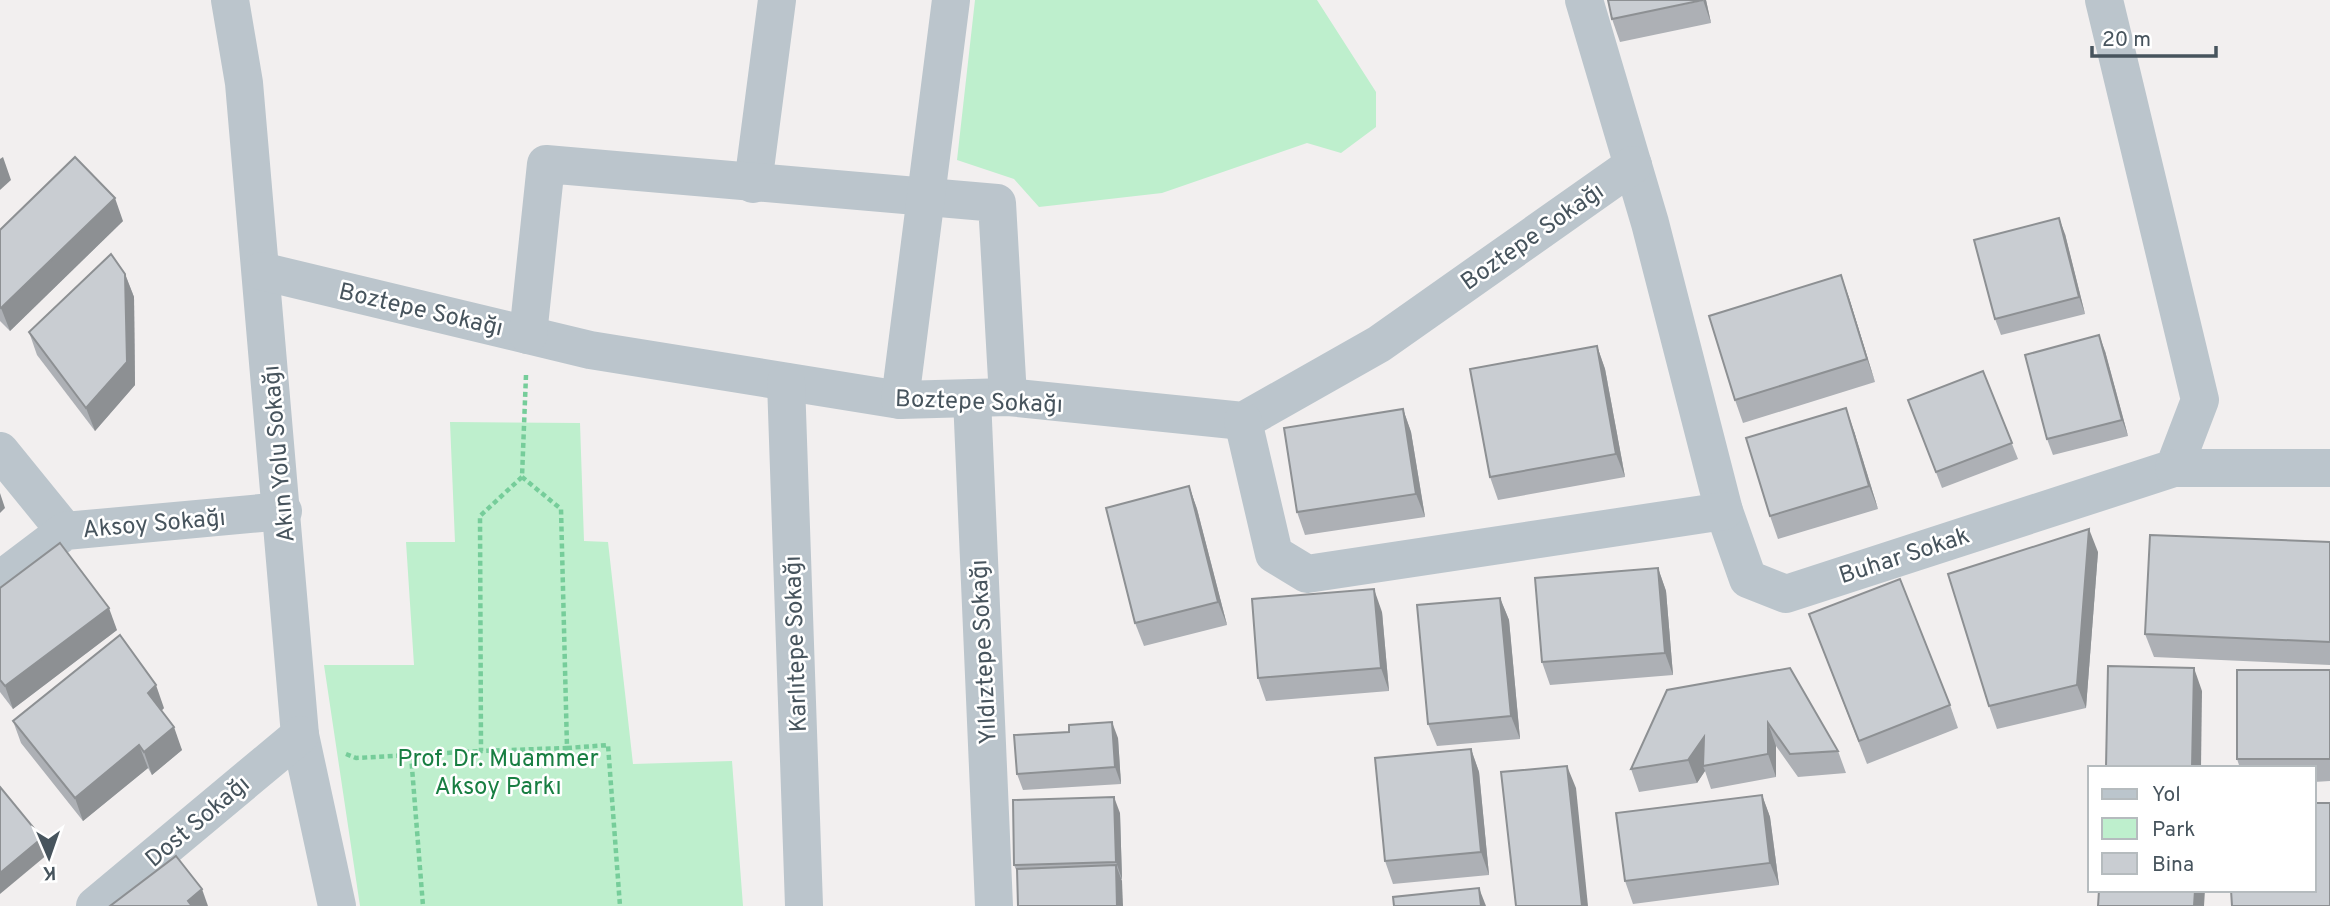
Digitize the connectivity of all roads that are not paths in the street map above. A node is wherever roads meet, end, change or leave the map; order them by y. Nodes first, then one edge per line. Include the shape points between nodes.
1 (230, 0) edge
2 (777, 0) edge
3 (951, 0) edge
4 (1584, 0) edge
5 (2104, 0) edge
6 (1633, 165) junction
7 (753, 184) junction
8 (926, 199) junction
9 (261, 271) junction
10 (528, 335) junction
11 (786, 382) junction
12 (990, 397) junction
13 (900, 400) junction
14 (1242, 421) junction
15 (0, 451) edge
16 (2174, 468) junction
17 (2330, 468) edge
18 (283, 511) junction
19 (1724, 511) junction
20 (65, 531) junction
21 (0, 580) edge
22 (300, 735) junction
23 (95, 906) edge
24 (337, 906) edge
25 (804, 906) edge
26 (994, 906) edge

1 - 9 street, Akın Yolu Sokağı via 244,83
2 - 7 street
3 - 8 street
4 - 6 street, Buhar Sokak
5 - 16 street via 2200,400
6 - 14 street, Boztepe Sokağı via 1379,344
6 - 19 street, Buhar Sokak
7 - 8 street
7 - 10 street via 545,164
8 - 12 street, Yıldıztepe Sokağı via 997,203
8 - 13 street
9 - 10 street, Boztepe Sokağı
9 - 18 street, Akın Yolu Sokağı
10 - 11 street, Boztepe Sokağı via 590,350
11 - 13 street, Boztepe Sokağı
11 - 25 street, Karlıtepe Sokağı
12 - 13 street, Boztepe Sokağı
12 - 14 street, Boztepe Sokağı
12 - 26 street, Yıldıztepe Sokağı
14 - 19 street via 1274,554 1307,574
15 - 20 street
16 - 17 street, Buhar Sokak
16 - 19 street, Buhar Sokak via 1786,594 1748,579
18 - 20 street, Aksoy Sokağı
18 - 22 street, Akın Yolu Sokağı
20 - 21 street, Aksoy Sokağı
22 - 23 street, Dost Sokağı
22 - 24 street, Akın Yolu Sokağı

